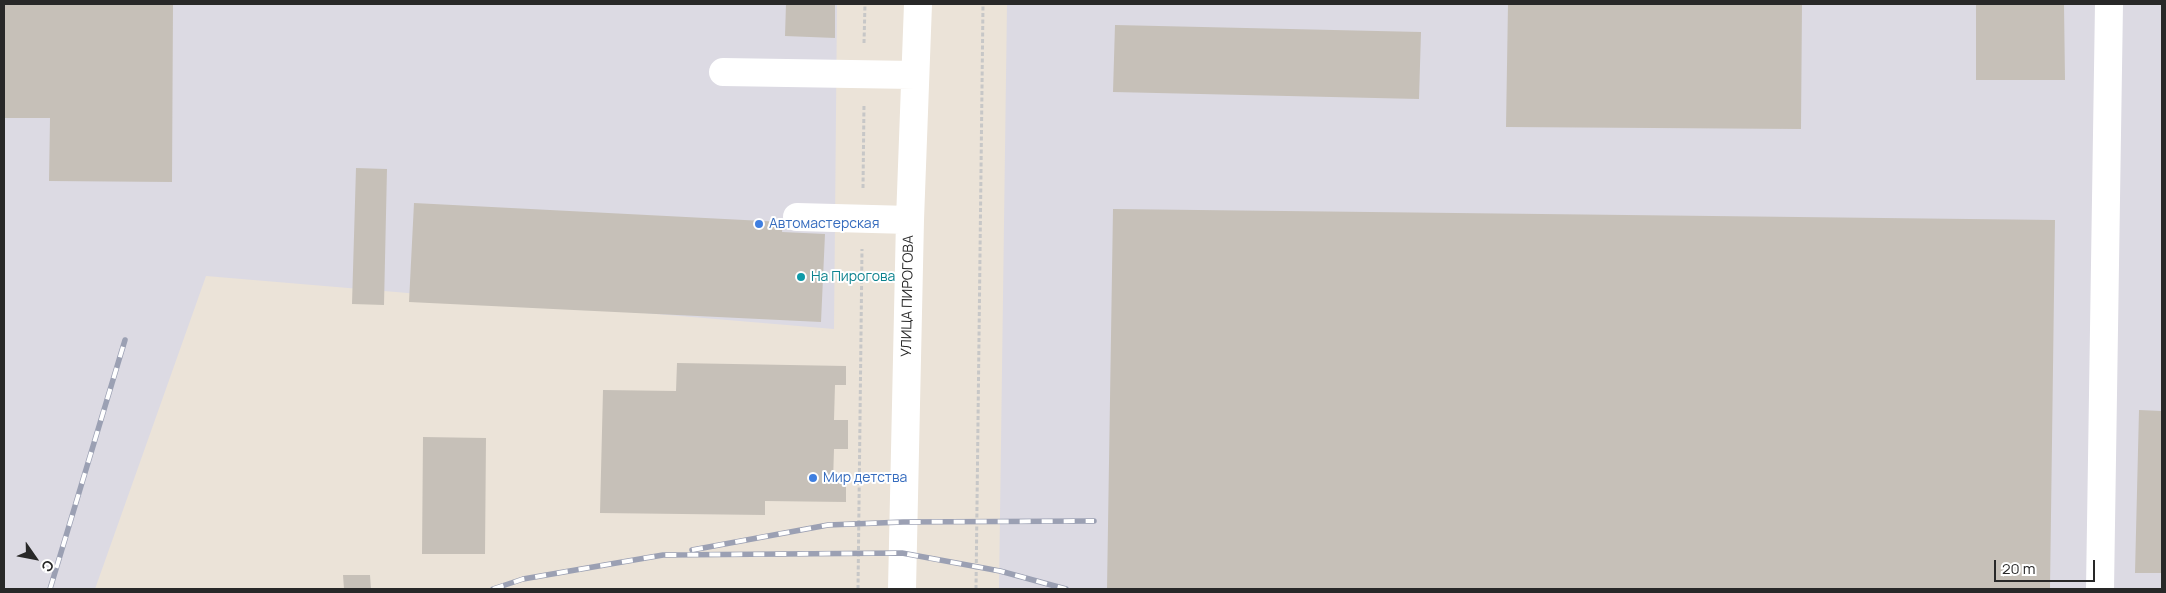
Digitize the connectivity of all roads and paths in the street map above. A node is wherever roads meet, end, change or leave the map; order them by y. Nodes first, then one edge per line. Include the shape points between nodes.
1 (865, 4) edge
2 (918, 4) edge
3 (983, 4) edge
4 (2109, 4) edge
5 (723, 72) dead end
6 (864, 74) junction
7 (915, 75) junction
8 (797, 217) dead end
9 (862, 219) junction
10 (910, 220) junction
11 (858, 589) edge
12 (902, 589) edge
13 (976, 589) edge
14 (2100, 589) edge

1 - 6 path
2 - 7 street, УЛИЦА ПИРОГОВА
3 - 13 path
4 - 14 street
5 - 6 street
6 - 7 street
6 - 9 path
7 - 10 street, УЛИЦА ПИРОГОВА
8 - 9 street
9 - 10 street
9 - 11 path
10 - 12 street, УЛИЦА ПИРОГОВА

